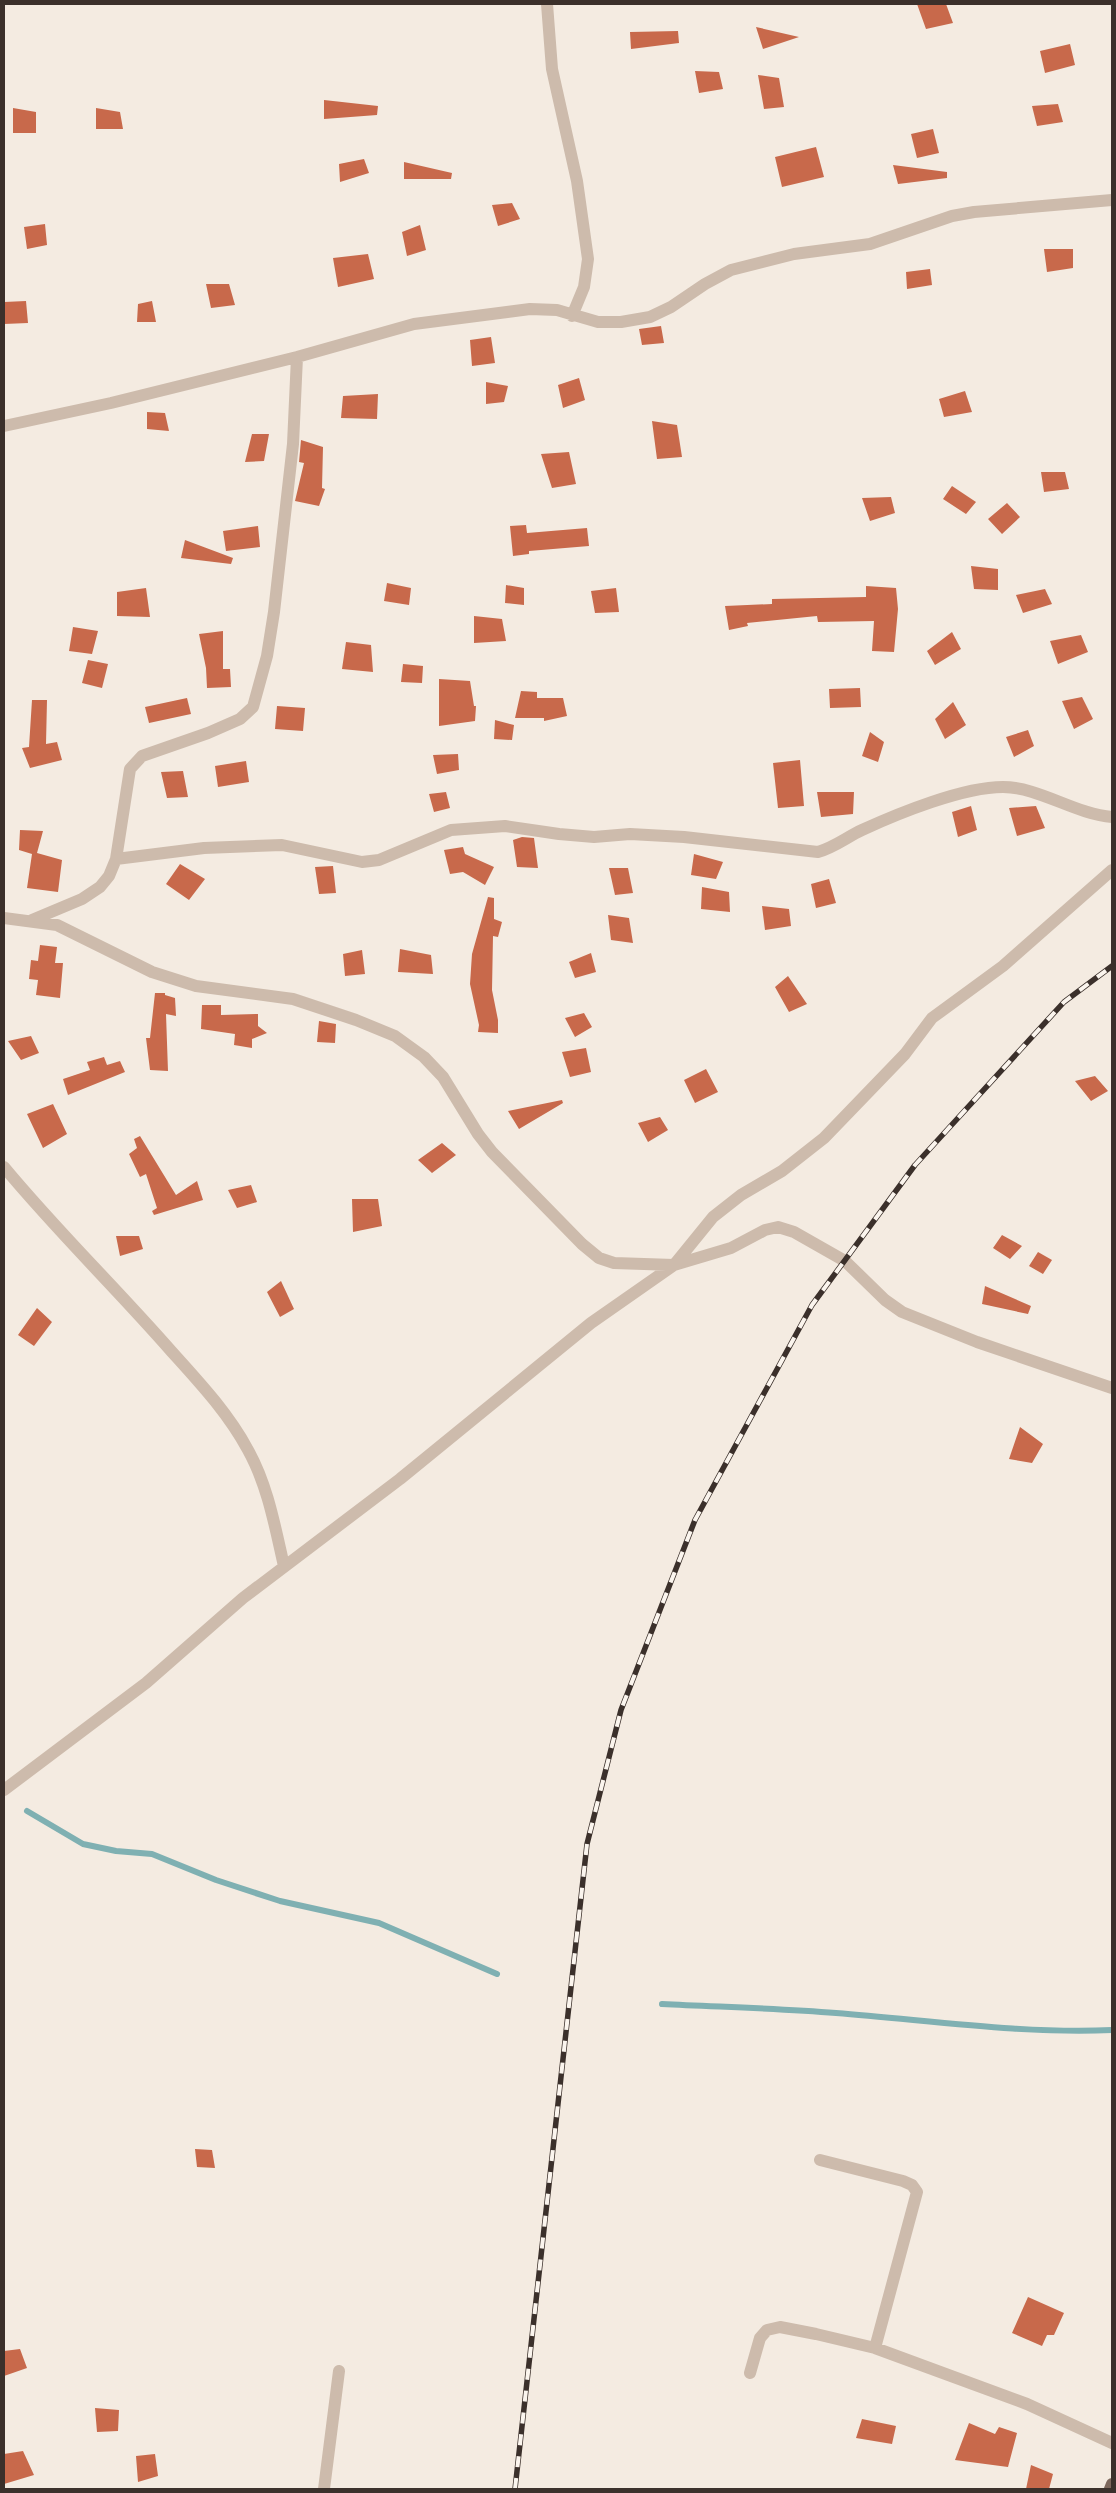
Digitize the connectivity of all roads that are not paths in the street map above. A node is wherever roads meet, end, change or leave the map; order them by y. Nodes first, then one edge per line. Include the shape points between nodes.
1 (547, 4) edge
2 (1112, 200) edge
3 (572, 316) junction
4 (297, 357) junction
5 (4, 426) edge
6 (1112, 817) edge
7 (116, 859) junction
8 (1112, 870) edge
9 (4, 918) edge
10 (32, 920) junction
11 (4, 1167) edge
12 (674, 1265) junction
13 (1112, 1388) edge
14 (284, 1566) junction
15 (4, 1790) edge
16 (820, 2160) dead end
17 (875, 2348) junction
18 (339, 2370) dead end
19 (750, 2373) dead end
20 (1112, 2443) edge
21 (1112, 2484) edge
22 (324, 2489) edge
23 (1110, 2489) edge

1 - 3 street via 552,70 577,181 588,258 584,287
2 - 3 street via 952,216 870,244 794,254 731,270 650,317 598,322
3 - 4 street via 557,310 530,309 414,324
4 - 5 street
4 - 7 street via 285,522 273,621 259,692 253,707 240,719 142,756 130,768
6 - 7 street via 1076,809 1023,789 1004,787 976,790 915,809 818,852 684,836 585,836 505,826 451,830 379,860 362,862 282,845 204,848
7 - 10 street via 100,888
8 - 12 street via 1003,966 932,1018 904,1054 824,1138 713,1218
9 - 10 street
10 - 12 street via 57,925 152,972 196,986 293,999 395,1036 424,1057 442,1077 492,1152 599,1258 614,1264
11 - 14 street via 222,1408 249,1451 263,1484
12 - 13 street via 731,1248 765,1230 778,1227 802,1236 845,1260 885,1300 902,1312 976,1342
12 - 14 street via 591,1323 400,1479
14 - 15 street via 146,1683
16 - 17 street via 903,2181 917,2192
17 - 19 street via 780,2327 767,2330 760,2338
17 - 20 street via 1027,2404
18 - 22 street
21 - 23 main road

